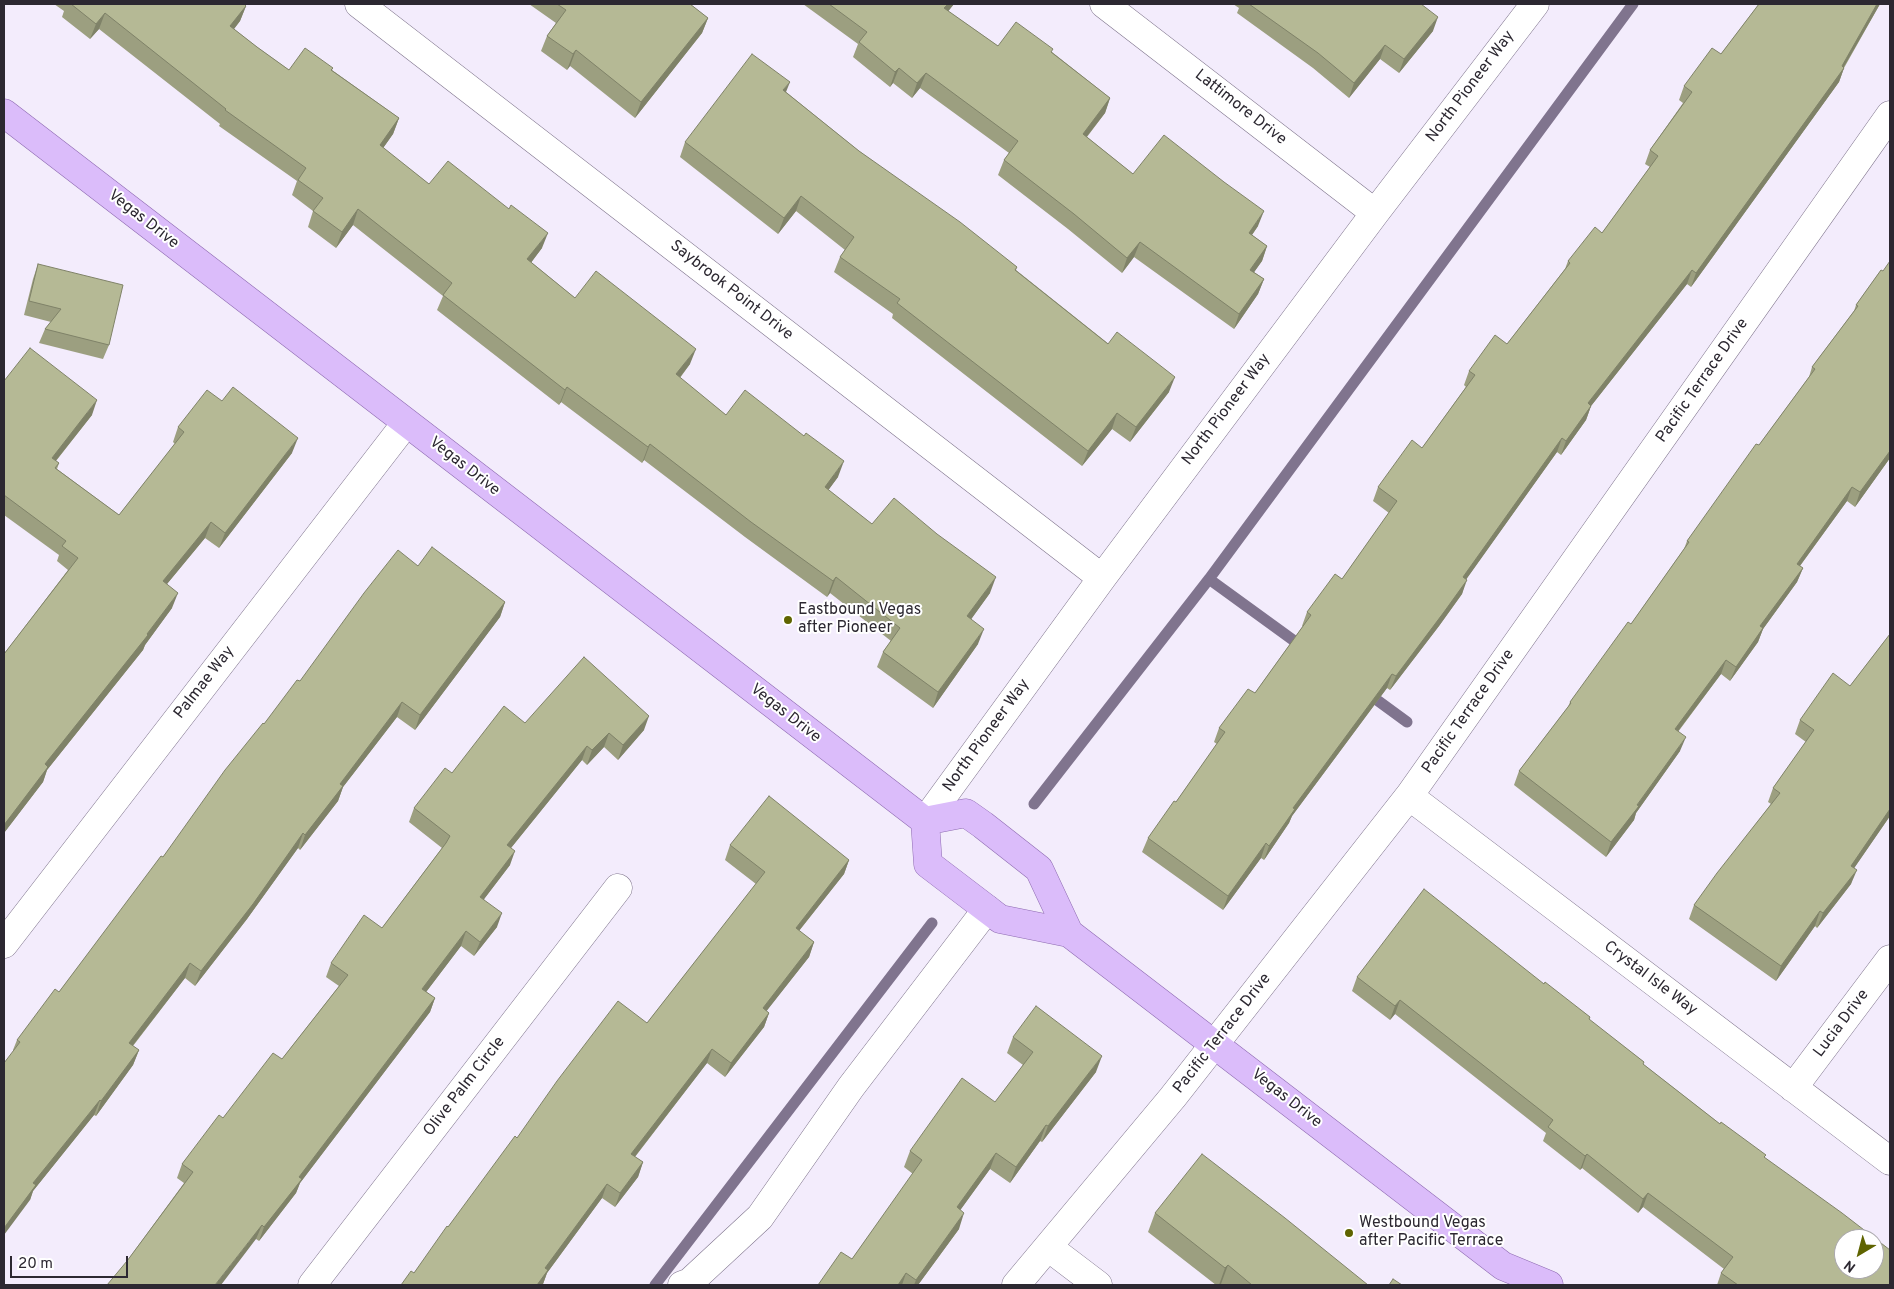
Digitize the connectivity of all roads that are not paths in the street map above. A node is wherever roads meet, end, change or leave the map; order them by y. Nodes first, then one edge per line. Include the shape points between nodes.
1 (360, 4) edge
2 (1104, 4) edge
3 (1535, 4) edge
4 (4, 113) edge
5 (1890, 115) edge
6 (1375, 213) junction
7 (406, 423) junction
8 (1102, 578) junction
9 (1409, 796) junction
10 (925, 821) junction
11 (618, 888) dead end
12 (987, 909) junction
13 (1069, 933) junction
14 (4, 944) edge
15 (1890, 959) edge
16 (1214, 1044) junction
17 (1794, 1088) junction
18 (1890, 1161) edge
19 (1048, 1247) junction
20 (1510, 1276) edge
21 (312, 1285) edge
22 (682, 1285) edge
23 (1016, 1285) edge
24 (1098, 1285) edge
25 (1549, 1285) edge

1 - 8 street, Saybrook Point Drive
2 - 6 street, Lattimore Drive
3 - 6 street, North Pioneer Way
4 - 7 main road, Vegas Drive
5 - 9 street, Pacific Terrace Drive
6 - 8 street, North Pioneer Way
7 - 10 main road, Vegas Drive
7 - 14 street, Palmae Way
8 - 10 street, North Pioneer Way
9 - 16 street, Pacific Terrace Drive
9 - 17 street, Crystal Isle Way
10 - 12 main road, Vegas Drive via 928,864
10 - 13 main road, Vegas Drive via 966,813 1039,869
11 - 21 street, Olive Palm Circle
12 - 13 main road, Vegas Drive via 1000,919
12 - 22 street via 851,1087 760,1216 690,1282
13 - 16 main road, Vegas Drive
15 - 17 street, Lucia Drive
16 - 19 street, Pacific Terrace Drive
16 - 20 main road, Vegas Drive
17 - 18 street, Crystal Isle Way
19 - 23 street, Pacific Terrace Drive
19 - 24 street
20 - 25 main road, Vegas Drive

